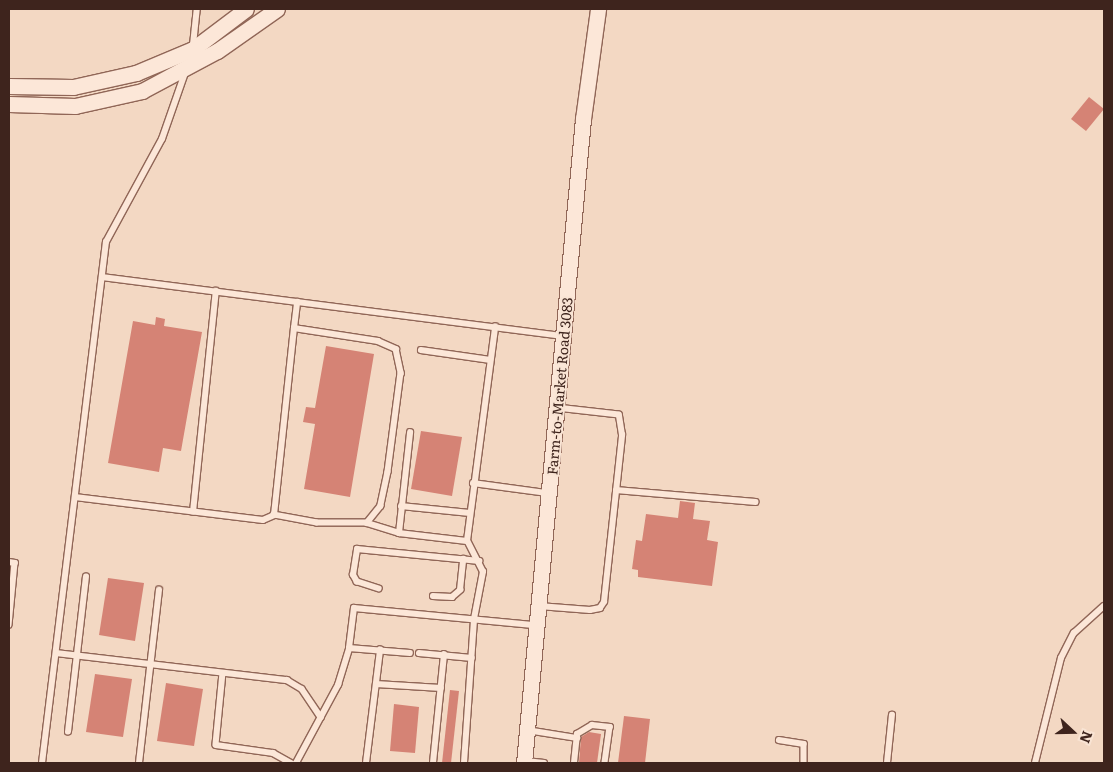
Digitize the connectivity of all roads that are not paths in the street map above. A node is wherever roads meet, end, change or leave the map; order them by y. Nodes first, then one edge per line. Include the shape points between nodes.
1 (197, 9) edge
2 (246, 9) edge
3 (277, 9) edge
4 (598, 9) edge
5 (193, 49) junction
6 (187, 67) junction
7 (9, 86) edge
8 (9, 104) edge
9 (102, 277) junction
10 (216, 292) junction
11 (297, 302) junction
12 (495, 327) junction
13 (294, 328) junction
14 (563, 336) junction
15 (421, 350) dead end
16 (490, 360) junction
17 (557, 408) junction
18 (410, 433) dead end
19 (474, 484) junction
20 (616, 490) junction
21 (550, 493) junction
22 (75, 498) junction
23 (756, 502) dead end
24 (401, 506) junction
25 (193, 512) junction
26 (470, 513) junction
27 (274, 515) junction
28 (367, 523) junction
29 (399, 533) junction
30 (467, 541) junction
31 (463, 559) junction
32 (478, 561) junction
33 (9, 562) edge
34 (86, 577) dead end
35 (379, 589) dead end
36 (11, 590) edge
37 (159, 590) dead end
38 (434, 596) dead end
39 (539, 606) junction
40 (1104, 606) edge
41 (474, 620) junction
42 (9, 625) edge
43 (537, 626) junction
44 (349, 648) junction
45 (380, 650) junction
46 (56, 653) junction
47 (410, 653) dead end
48 (420, 653) dead end
49 (444, 655) junction
50 (77, 656) junction
51 (472, 658) junction
52 (150, 665) junction
53 (224, 673) junction
54 (376, 684) junction
55 (441, 688) junction
56 (892, 715) dead end
57 (321, 717) junction
58 (527, 730) junction
59 (68, 732) dead end
60 (577, 738) junction
61 (779, 740) dead end
62 (524, 762) edge
63 (42, 763) edge
64 (139, 763) edge
65 (291, 763) edge
66 (296, 763) edge
67 (366, 763) edge
68 (433, 763) edge
69 (464, 763) edge
70 (544, 763) edge
71 (574, 763) edge
72 (605, 763) edge
73 (804, 763) edge
74 (887, 763) edge
75 (1035, 763) edge

1 - 5 lane
2 - 5 main road
3 - 6 main road via 217,52
4 - 14 main road, Farm-to-Market Road 3083
5 - 6 lane
5 - 7 main road via 136,74 73,87
6 - 8 main road via 142,91 75,106
6 - 9 lane via 162,140 114,221 106,242
9 - 10 lane
9 - 22 lane
10 - 11 lane
10 - 25 lane
11 - 12 lane
11 - 13 lane
12 - 14 lane
12 - 16 lane
13 - 27 lane
13 - 28 lane via 378,341 396,349 401,374 388,472 381,506
14 - 17 main road, Farm-to-Market Road 3083
15 - 16 lane
16 - 19 lane
17 - 20 lane via 619,415 622,435
17 - 21 main road, Farm-to-Market Road 3083
18 - 24 lane
19 - 21 lane
19 - 26 lane
20 - 23 lane
20 - 39 lane via 600,608
21 - 39 main road, Farm-to-Market Road 3083
22 - 25 lane
22 - 46 lane
24 - 26 lane
24 - 29 lane
25 - 27 lane via 263,520
26 - 30 lane
27 - 28 lane via 317,524
28 - 29 lane
29 - 30 lane
30 - 32 lane
31 - 32 lane
31 - 35 lane via 357,549 353,560 357,582
31 - 38 lane via 460,590 452,597
32 - 41 lane via 483,572
33 - 36 lane via 16,563
34 - 50 lane
36 - 42 lane
37 - 52 lane
39 - 43 main road, Farm-to-Market Road 3083
40 - 75 lane via 1074,634 1061,658
41 - 43 lane
41 - 44 lane via 354,608
41 - 51 lane
43 - 58 main road, Farm-to-Market Road 3083
44 - 45 lane
44 - 57 lane via 338,685
45 - 47 lane
45 - 54 lane
46 - 50 lane
46 - 63 lane
48 - 49 lane
49 - 51 lane
49 - 55 lane
50 - 52 lane
50 - 59 lane
51 - 69 lane
52 - 53 lane
52 - 64 lane
53 - 57 lane via 294,683
53 - 65 lane via 216,745 273,752
54 - 55 lane
54 - 67 lane
55 - 68 lane
56 - 74 lane
57 - 66 lane
58 - 60 lane
58 - 62 main road, Farm-to-Market Road 3083
60 - 71 lane
60 - 72 lane via 592,725 610,727
61 - 73 lane via 804,744
62 - 70 lane

